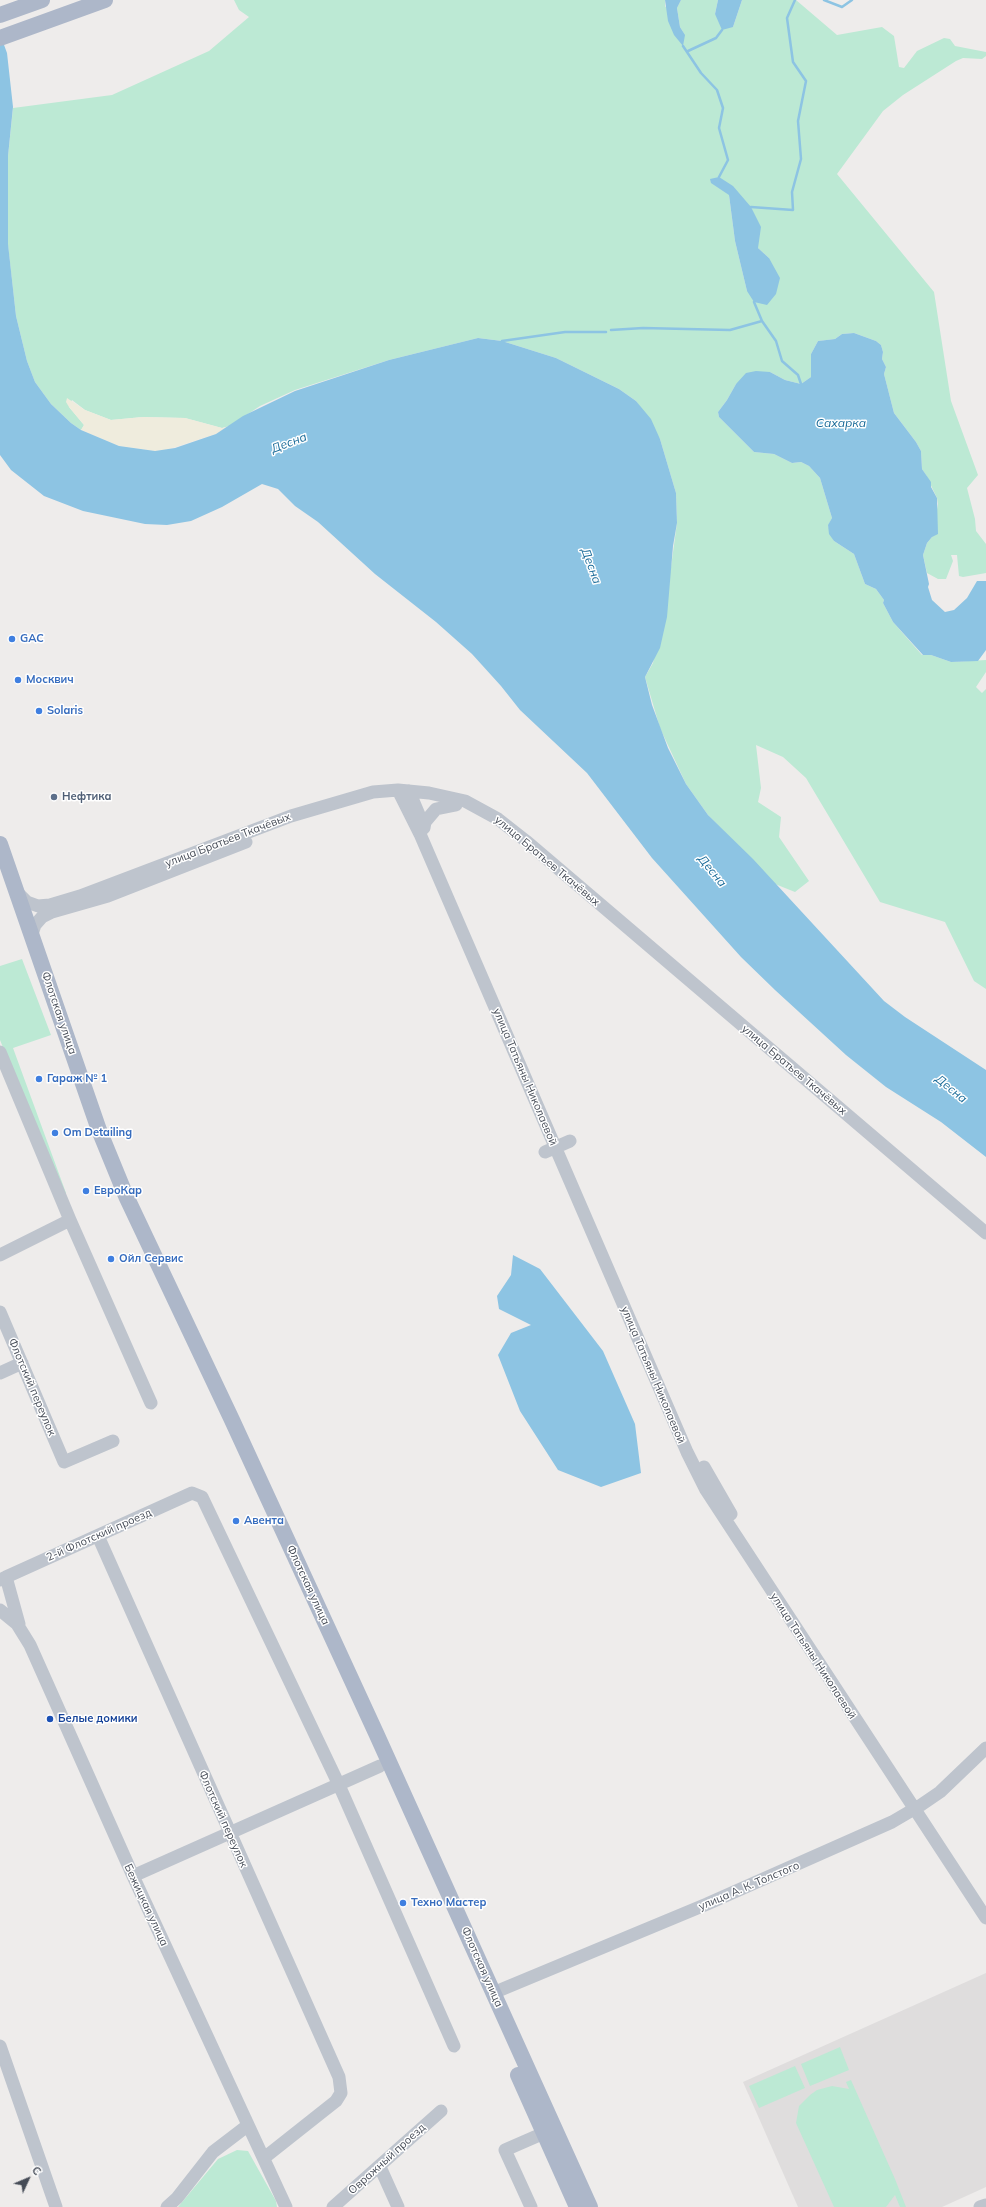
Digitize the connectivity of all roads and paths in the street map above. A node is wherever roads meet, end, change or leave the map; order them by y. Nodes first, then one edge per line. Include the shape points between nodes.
1 (42, 0) edge
2 (106, 0) edge
3 (0, 15) edge
4 (0, 38) edge
5 (403, 794) junction
6 (456, 805) junction
7 (421, 829) junction
8 (0, 844) edge
9 (0, 872) edge
10 (17, 892) junction
11 (32, 934) junction
12 (0, 1052) edge
13 (70, 1220) junction
14 (986, 1233) edge
15 (986, 1241) edge
16 (0, 1255) edge
17 (0, 1312) edge
18 (22, 1363) junction
19 (0, 1373) edge
20 (151, 1403) dead end
21 (113, 1440) dead end
22 (98, 1536) junction
23 (3, 1578) edge
24 (0, 1610) edge
25 (20, 1628) junction
26 (986, 1748) edge
27 (380, 1766) junction
28 (339, 1785) junction
29 (918, 1807) junction
30 (229, 1833) junction
31 (133, 1876) junction
32 (986, 1904) edge
33 (986, 1918) edge
34 (493, 1993) junction
35 (0, 2046) edge
36 (454, 2046) dead end
37 (441, 2111) dead end
38 (247, 2126) junction
39 (544, 2133) junction
40 (264, 2158) junction
41 (380, 2166) junction
42 (986, 2205) edge
43 (56, 2207) edge
44 (167, 2207) edge
45 (286, 2207) edge
46 (333, 2207) edge
47 (398, 2207) edge
48 (531, 2207) edge
49 (577, 2207) edge
50 (590, 2207) edge
51 (980, 2207) edge

1 - 3 main road
2 - 4 main road
5 - 6 street, улица Братьев Ткачёвых
5 - 7 street, улица Татьяны Николаевой
5 - 7 street via 406,809
5 - 10 street, улица Братьев Ткачёвых via 373,792 324,805 50,905 38,906 27,902
5 - 11 street, улица Братьев Ткачёвых via 374,799 295,823 108,896 52,912 42,917
5 - 14 street, улица Братьев Ткачёвых via 457,798 498,819
6 - 7 street via 436,809
6 - 15 street, улица Братьев Ткачёвых via 495,824 522,845
7 - 29 street, улица Татьяны Николаевой via 687,1452 706,1490
8 - 10 main road, Флотская улица
9 - 27 main road, Флотская улица via 91,1136 132,1231 245,1470
10 - 11 main road, Флотская улица
11 - 34 main road, Флотская улица via 99,1130 126,1196 238,1433
12 - 13 street
13 - 16 street
13 - 20 street
17 - 18 street, Флотский переулок
18 - 19 street
18 - 21 street, Флотский переулок via 64,1462
22 - 23 street, 2-й Флотский проезд
22 - 28 street, 2-й Флотский проезд via 192,1493 202,1497
22 - 30 street, Флотский переулок
23 - 25 street
24 - 25 street, Бежицкая улица
25 - 31 street, Бежицкая улица via 30,1645
26 - 29 street, улица А. К. Толстого via 940,1792
27 - 28 street
27 - 39 main road, Флотская улица
28 - 30 street
28 - 36 street
29 - 32 street, улица Татьяны Николаевой
29 - 33 street, улица Татьяны Николаевой
29 - 34 street, улица А. К. Толстого via 816,1857
30 - 31 street
30 - 40 street, Флотский переулок via 339,2077 340,2093 336,2101
31 - 38 street, Бежицкая улица
34 - 50 main road, Флотская улица
35 - 43 street
37 - 41 street, Овражный проезд
38 - 40 street, Бежицкая улица
38 - 44 street via 213,2152
39 - 48 street via 505,2150
39 - 49 main road, Флотская улица
40 - 45 street, Бежицкая улица
41 - 46 street, Овражный проезд
41 - 47 street
42 - 51 street

